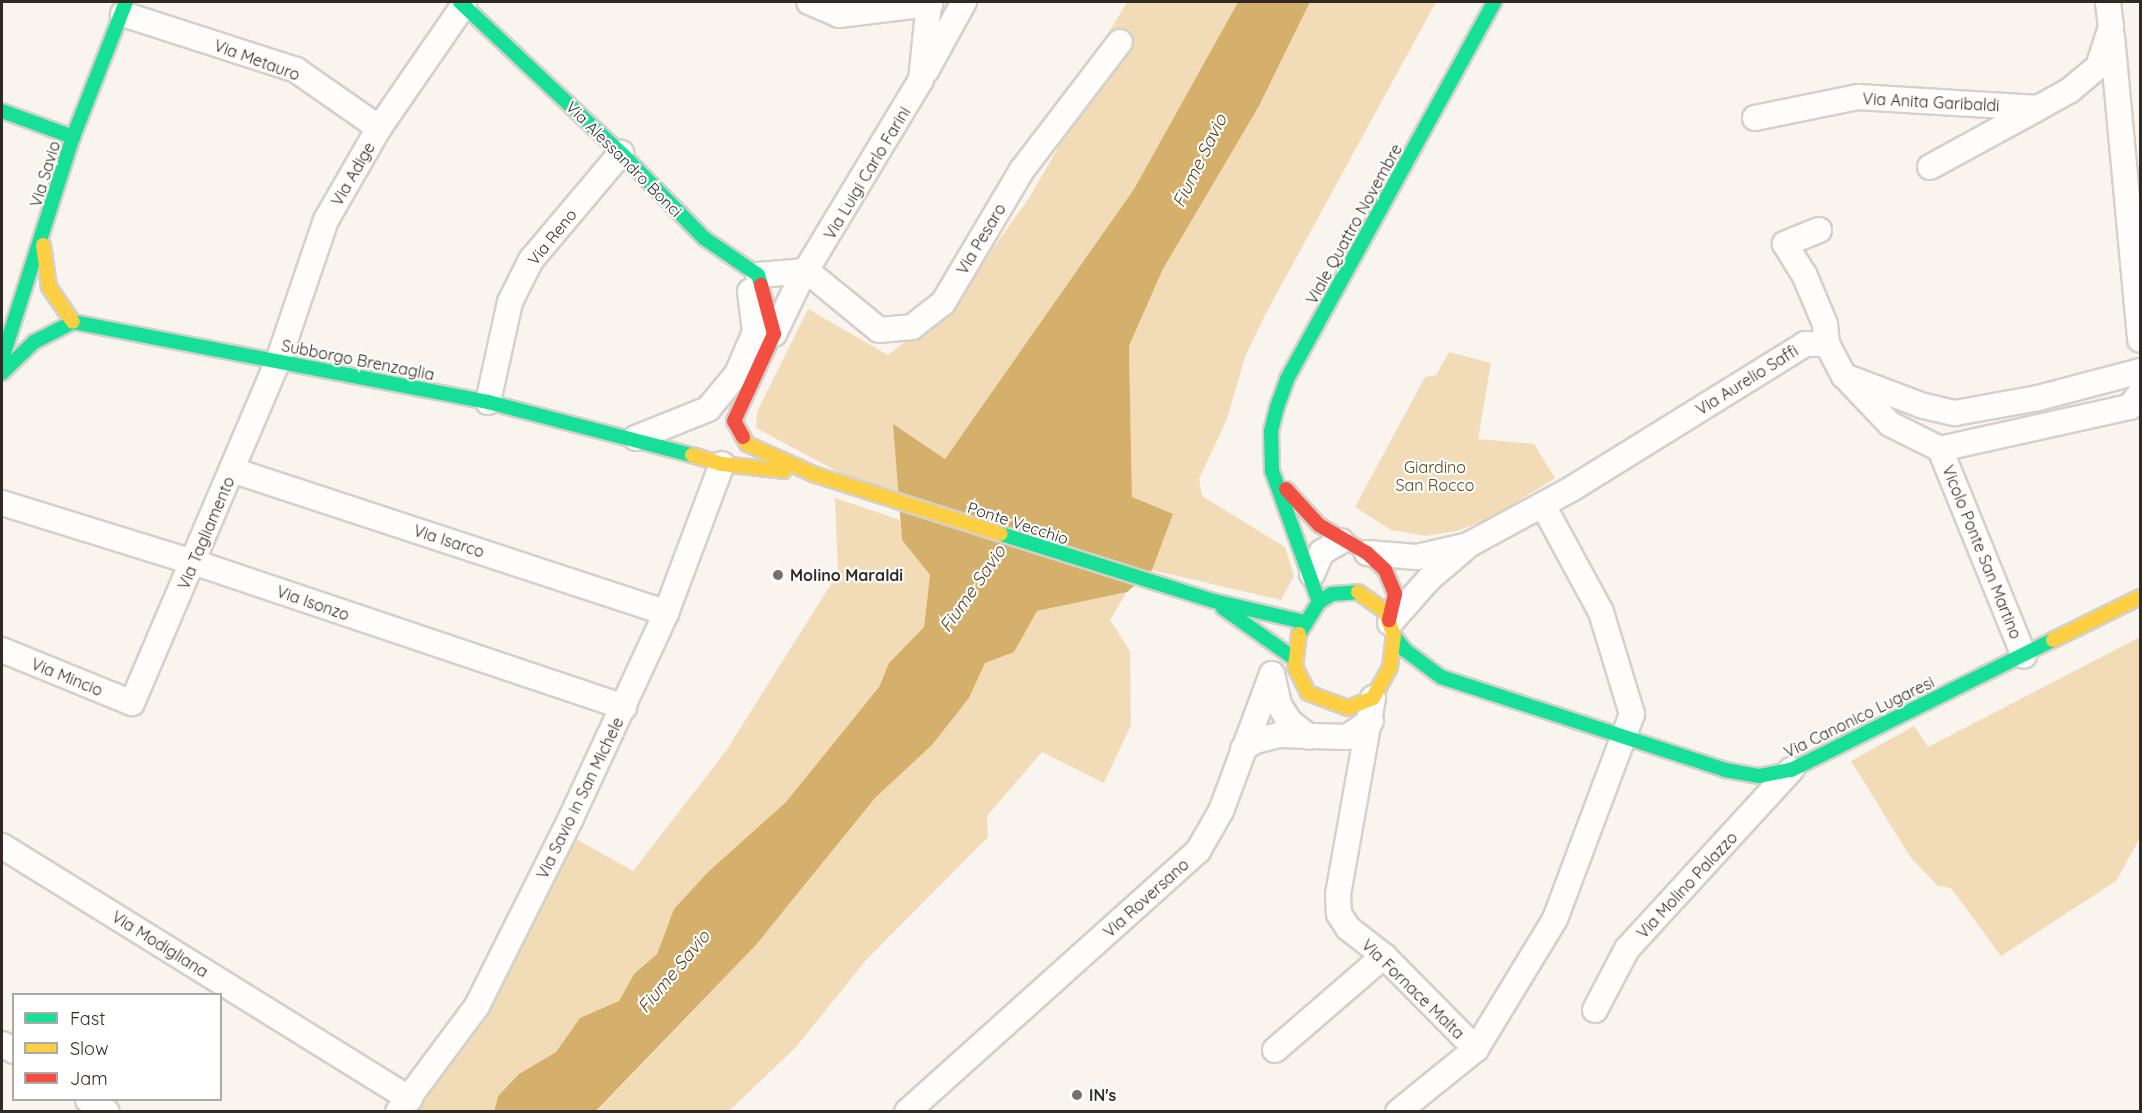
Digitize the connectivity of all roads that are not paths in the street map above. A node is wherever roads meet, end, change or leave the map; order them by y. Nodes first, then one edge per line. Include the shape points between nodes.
1 (809, 2) edge
2 (964, 2) edge
3 (1494, 2) edge
4 (2108, 2) edge
5 (930, 3) edge
6 (468, 5) edge
7 (125, 8) edge
8 (2111, 27) junction
9 (1120, 42) dead end
10 (921, 80) junction
11 (2038, 108) junction
12 (2, 111) edge
13 (1755, 118) dead end
14 (379, 128) junction
15 (74, 136) junction
16 (621, 153) junction
17 (1930, 167) dead end
18 (1819, 230) dead end
19 (42, 237) junction
20 (704, 238) junction
21 (807, 271) junction
22 (758, 275) junction
23 (73, 322) junction
24 (774, 334) junction
25 (2140, 340) edge
26 (1827, 344) junction
27 (2, 359) edge
28 (278, 362) junction
29 (2140, 371) edge
30 (2, 373) edge
31 (1844, 376) junction
32 (2140, 393) edge
33 (488, 402) junction
34 (636, 438) junction
35 (1940, 449) junction
36 (722, 464) junction
37 (232, 470) junction
38 (1272, 471) junction
39 (813, 474) junction
40 (2, 502) edge
41 (1543, 505) junction
42 (1341, 541) junction
43 (1470, 544) junction
44 (1367, 553) junction
45 (193, 562) junction
46 (1312, 574) junction
47 (2140, 597) edge
48 (1214, 601) junction
49 (1319, 602) junction
50 (666, 613) junction
51 (1304, 622) junction
52 (1391, 626) junction
53 (2, 650) edge
54 (2024, 656) junction
55 (1295, 663) junction
56 (1272, 674) junction
57 (1442, 677) junction
58 (1416, 678) dead end
59 (1399, 681) dead end
60 (1375, 702) junction
61 (132, 703) joint
62 (624, 707) junction
63 (1309, 737) junction
64 (1622, 737) junction
65 (1243, 749) junction
66 (1791, 770) junction
67 (2, 846) edge
68 (1384, 956) junction
69 (1595, 1010) dead end
70 (1476, 1049) junction
71 (1275, 1050) dead end
72 (90, 1101) edge
73 (404, 1105) edge
74 (107, 1112) edge
75 (907, 1112) edge
76 (1398, 1112) edge

1 - 5 street via 839,15
2 - 10 street
3 - 38 street, Viale Quattro Novembre via 1287,379 1271,431
4 - 8 street, Via Anita Garibaldi
5 - 10 street, Via Luigi Carlo Farini
6 - 14 street, Via Adige
6 - 16 street, Via Alessandro Bonci
7 - 14 street, Via Metauro via 296,70
7 - 15 street, Via Savio
8 - 11 street, Via Anita Garibaldi via 2098,67
8 - 25 street
9 - 21 street, Via Pesaro via 1022,170 943,303 912,327 879,330
10 - 21 street, Via Luigi Carlo Farini
11 - 13 street, Via Anita Garibaldi via 1858,96
11 - 17 street, Via Anita Garibaldi
12 - 15 street
14 - 28 street, Via Adige via 326,220
15 - 19 street, Via Savio
16 - 20 street, Via Alessandro Bonci
16 - 33 street, Via Reno via 531,260 510,302
18 - 26 street via 1785,244 1804,274 1825,324
19 - 23 street via 49,287
19 - 27 street, Via Savio
20 - 22 street, Via Alessandro Bonci
20 - 34 street via 750,290 755,332 737,374 708,409
21 - 22 street
21 - 24 street, Via Luigi Carlo Farini
22 - 24 street
23 - 28 street, Subborgo Brenzaglia
23 - 30 street via 34,342
24 - 39 street, Via Luigi Carlo Farini via 734,421 747,444
26 - 31 street
26 - 41 street, Via Aurelio Saffi via 1805,344
28 - 33 street, Subborgo Brenzaglia
28 - 37 street, Via Tagliamento
29 - 31 street via 2038,398 1955,412 1924,406
31 - 35 street, Vicolo Ponte San Martino via 1890,424
32 - 35 street, Vicolo Ponte San Martino via 2130,407
33 - 34 street, Subborgo Brenzaglia
34 - 36 street
35 - 54 street, Vicolo Ponte San Martino
36 - 39 street
36 - 50 street, Via Savio in San Michele
37 - 45 street, Via Tagliamento
37 - 50 street, Via Isarco
38 - 42 street via 1304,511
38 - 46 street, Viale Quattro Novembre
39 - 48 street, Ponte Vecchio
40 - 45 street, Via Isonzo
41 - 43 street, Via Aurelio Saffi
41 - 64 street, Via Fornace Malta via 1601,612 1632,714
42 - 44 street
42 - 46 street via 1322,552
43 - 44 street via 1417,557
43 - 52 street, Via Aurelio Saffi via 1429,579
44 - 52 street via 1391,580 1395,594
45 - 61 street, Via Tagliamento
45 - 62 street, Via Isonzo
46 - 49 street, Viale Quattro Novembre
47 - 54 street, Via Canonico Lugaresi
48 - 51 street, Ponte Vecchio
48 - 55 street, Ponte Vecchio
49 - 51 street
49 - 52 street via 1332,594 1358,592 1378,603
50 - 62 street, Via Savio in San Michele
51 - 55 street
52 - 57 street via 1405,650
52 - 60 street via 1390,667
53 - 61 street, Via Mincio
54 - 66 street, Via Canonico Lugaresi
55 - 56 street
55 - 60 street via 1308,693 1320,701 1348,708
56 - 63 street via 1279,705 1290,722
56 - 65 street, Via Roversano
57 - 58 street
57 - 64 street, Via Canonico Lugaresi
59 - 60 street
60 - 63 street via 1347,737
60 - 68 street, Via Fornace Malta via 1338,895 1339,914 1348,928
62 - 73 street, Via Savio in San Michele via 477,1006
63 - 65 street via 1267,737
64 - 66 street, Via Canonico Lugaresi via 1741,775
64 - 70 street, Via Fornace Malta via 1555,919
65 - 75 street, Via Roversano via 1221,811 1198,851
66 - 69 street, Via Molino Palazzo via 1627,949
67 - 73 street, Via Modigliana
68 - 70 street, Via Fornace Malta
68 - 71 street
70 - 76 street
72 - 74 street

